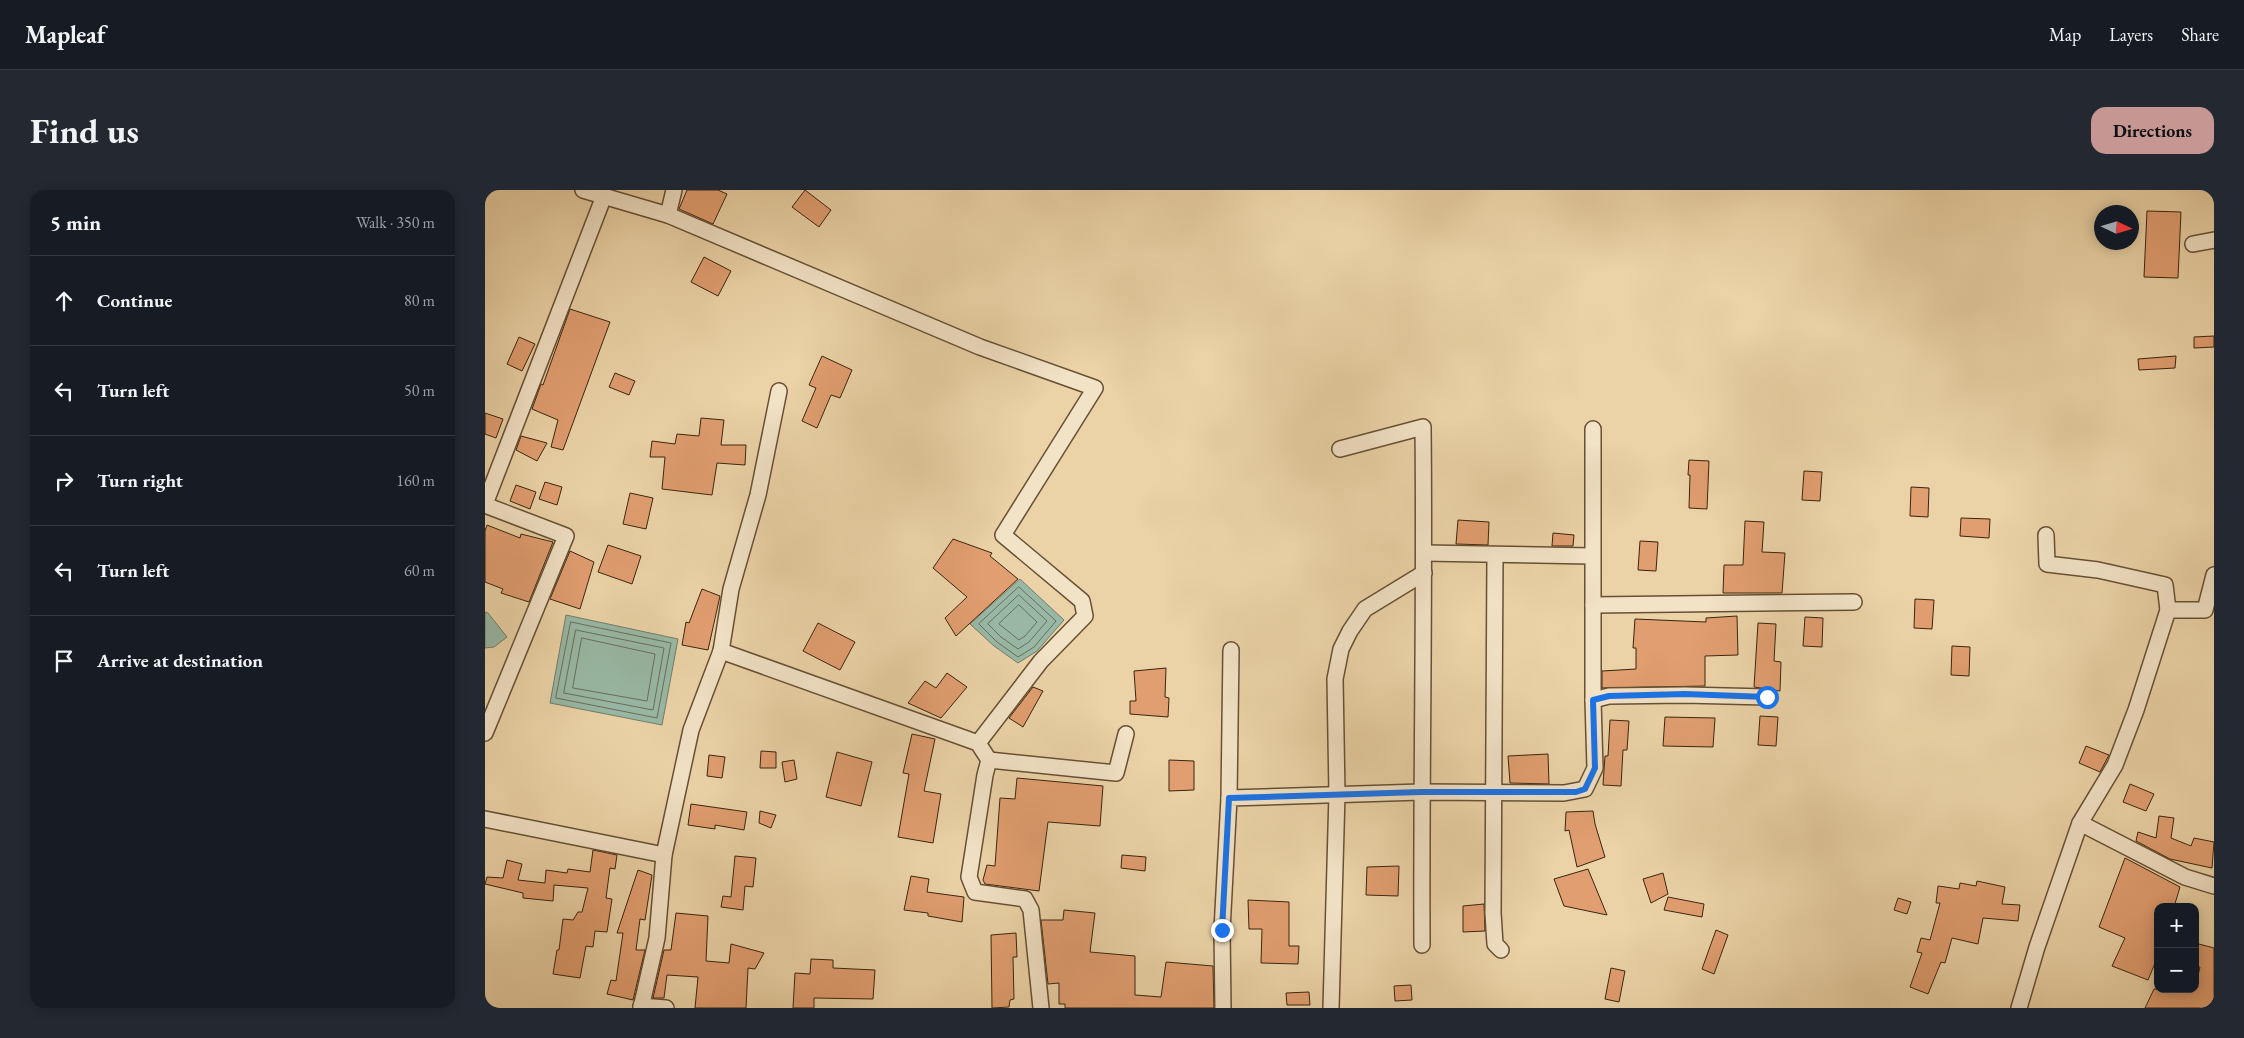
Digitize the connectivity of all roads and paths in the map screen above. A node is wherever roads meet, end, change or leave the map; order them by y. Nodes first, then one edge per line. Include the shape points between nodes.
1 (583, 190) edge
2 (673, 190) edge
3 (604, 196) junction
4 (668, 215) junction
5 (2214, 240) edge
6 (2193, 244) dead end
7 (779, 391) dead end
8 (1593, 429) dead end
9 (1341, 449) dead end
10 (485, 505) edge
11 (2046, 535) dead end
12 (1424, 553) junction
13 (1495, 555) junction
14 (1592, 556) junction
15 (1424, 573) junction
16 (2214, 575) edge
17 (1854, 602) dead end
18 (1593, 605) junction
19 (2168, 610) junction
20 (1231, 650) dead end
21 (721, 651) junction
22 (1767, 697) dead end
23 (1593, 700) junction
24 (485, 733) edge
25 (1126, 734) dead end
26 (978, 743) junction
27 (989, 760) junction
28 (1421, 792) junction
29 (1495, 793) junction
30 (1337, 794) junction
31 (1229, 798) junction
32 (485, 819) edge
33 (2080, 823) junction
34 (664, 855) junction
35 (2214, 886) edge
36 (1422, 945) dead end
37 (1501, 950) dead end
38 (641, 1007) edge
39 (666, 1008) edge
40 (1041, 1008) edge
41 (1223, 1008) edge
42 (1331, 1008) edge
43 (2019, 1008) edge

1 - 3 street
2 - 4 street
3 - 4 street
3 - 10 street
4 - 26 street via 980,347 1095,388 1003,535 1082,601 1085,616 1041,661
5 - 6 street
7 - 21 street via 758,495 731,589
8 - 14 street
9 - 12 street via 1423,427
10 - 24 street via 566,536
11 - 19 street via 2047,564 2098,570 2165,585
12 - 13 street
12 - 15 street
13 - 14 street
13 - 29 street
14 - 18 street
15 - 28 street
15 - 30 street via 1365,609 1341,649 1335,679
16 - 19 street via 2205,610
17 - 18 street
18 - 23 street
19 - 33 street via 2115,765
20 - 31 street
21 - 26 street
21 - 34 street via 691,730
22 - 23 street via 1685,694 1609,696
23 - 29 street via 1595,768 1585,789 1564,793
25 - 27 street via 1116,773
26 - 27 street
27 - 40 street via 969,877 975,892 1025,899 1031,910
28 - 29 street
28 - 30 street
28 - 36 street
29 - 37 street via 1493,913 1495,944
30 - 31 street
30 - 42 street
31 - 41 street via 1222,930
32 - 34 street
33 - 35 street via 2185,877
33 - 43 street
34 - 38 street via 657,938
38 - 39 street

